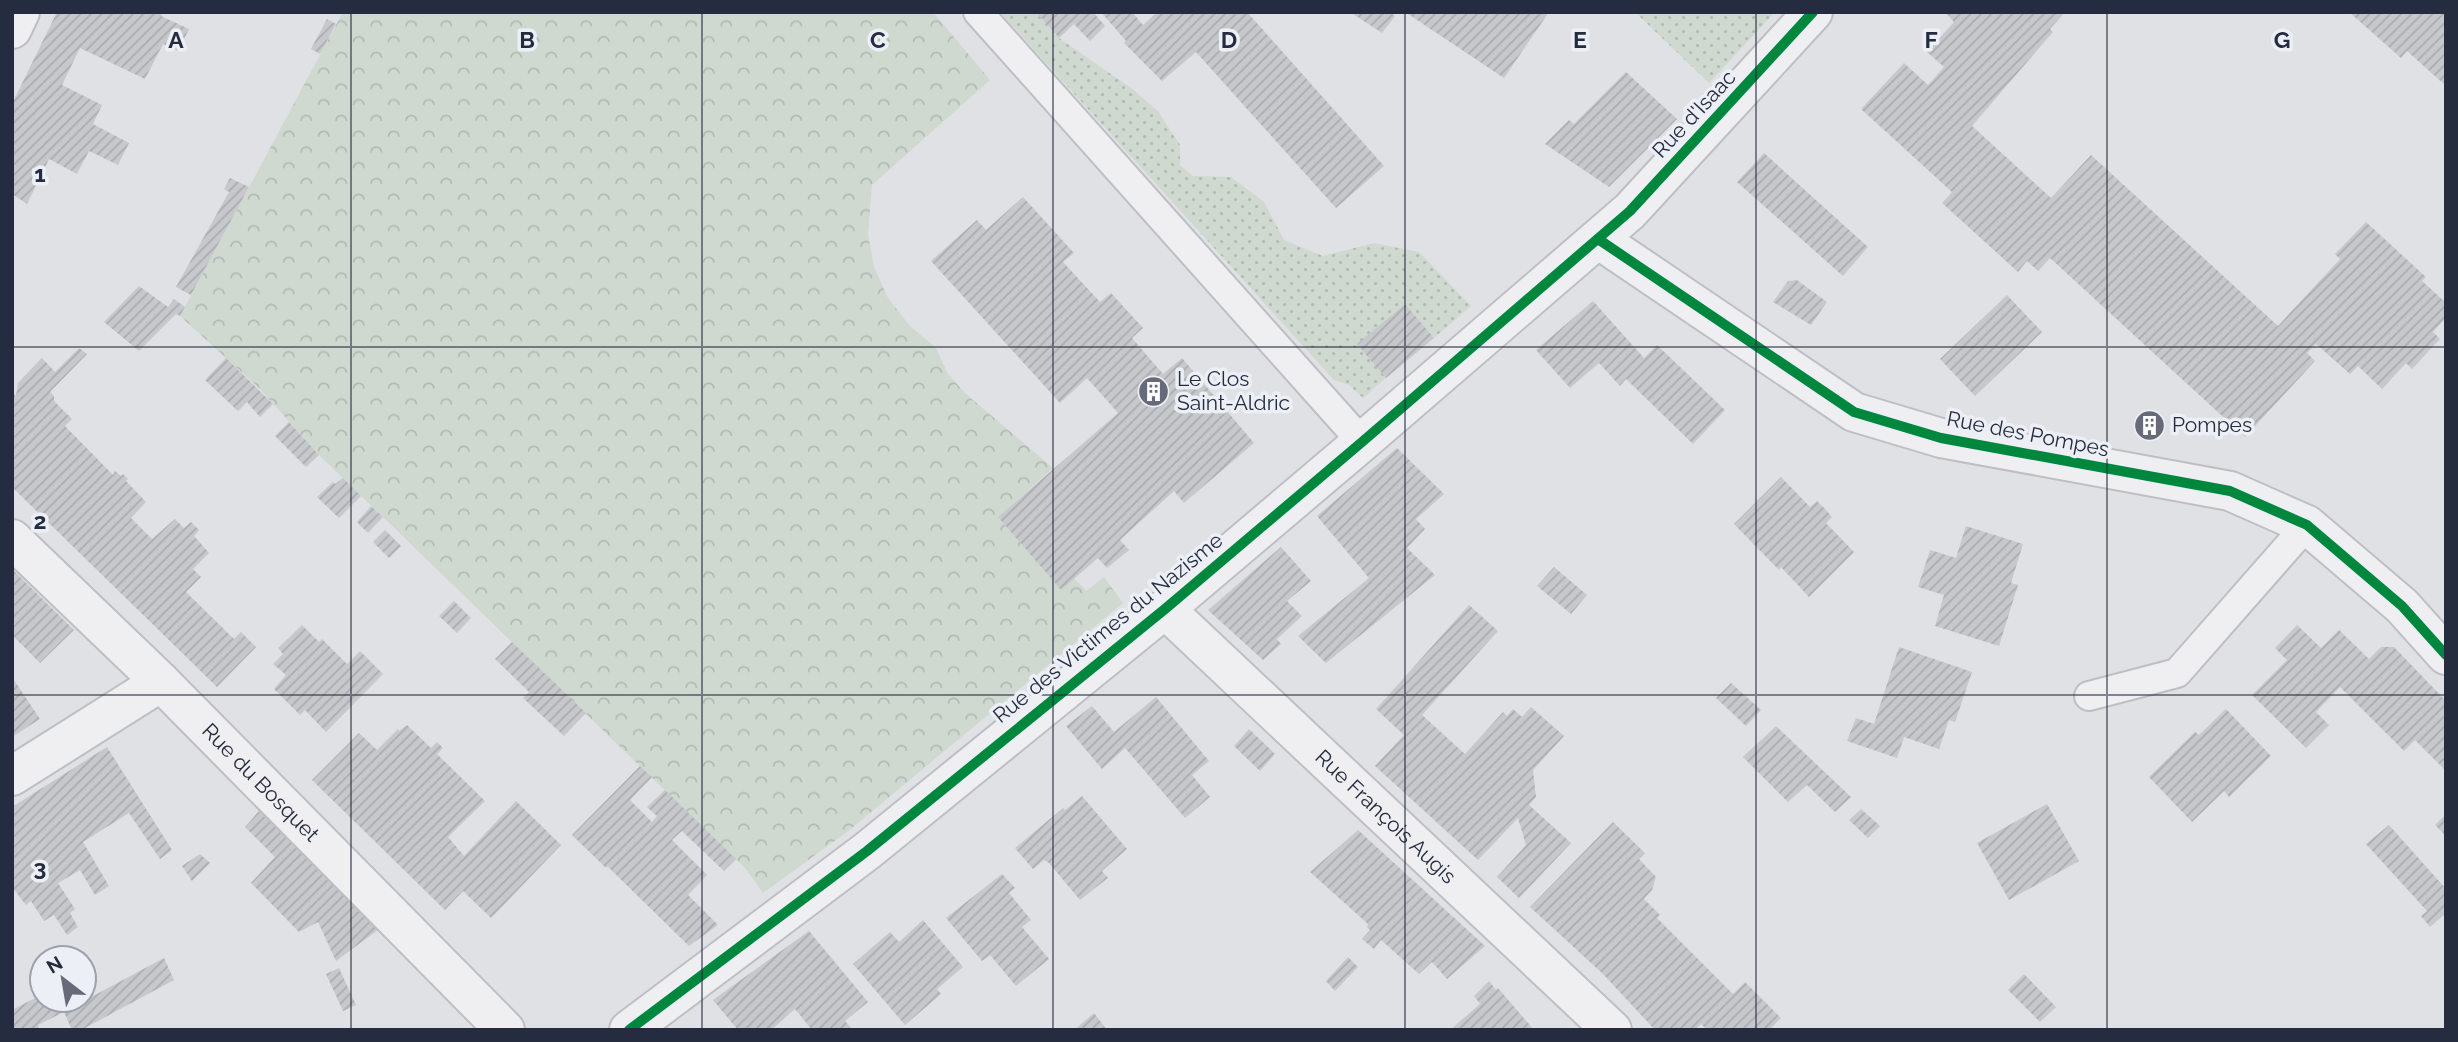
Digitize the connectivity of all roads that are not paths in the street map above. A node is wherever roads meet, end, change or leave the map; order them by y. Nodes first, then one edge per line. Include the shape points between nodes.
1 (20, 12) edge
2 (978, 12) edge
3 (1813, 12) edge
4 (12, 29) edge
5 (1598, 239) junction
6 (1362, 442) junction
7 (2307, 525) junction
8 (12, 539) edge
9 (1165, 609) junction
10 (2446, 655) edge
11 (161, 682) junction
12 (2089, 696) dead end
13 (12, 776) edge
14 (1605, 1027) edge
15 (505, 1030) edge
16 (629, 1030) edge

1 - 4 street
2 - 6 lane
3 - 5 street, Rue d'Isaac via 1630,211
5 - 6 street, Rue des Victimes du Nazisme
5 - 7 street, Rue des Pompes via 1854,412 1941,438 2230,491
6 - 9 street, Rue des Victimes du Nazisme
7 - 10 street, Rue des Pompes via 2402,607
7 - 12 lane via 2177,673
8 - 11 street, Rue du Bosquet
9 - 14 street, Rue François Augis
9 - 16 street, Rue des Victimes du Nazisme via 867,851
11 - 13 street
11 - 15 street, Rue du Bosquet

